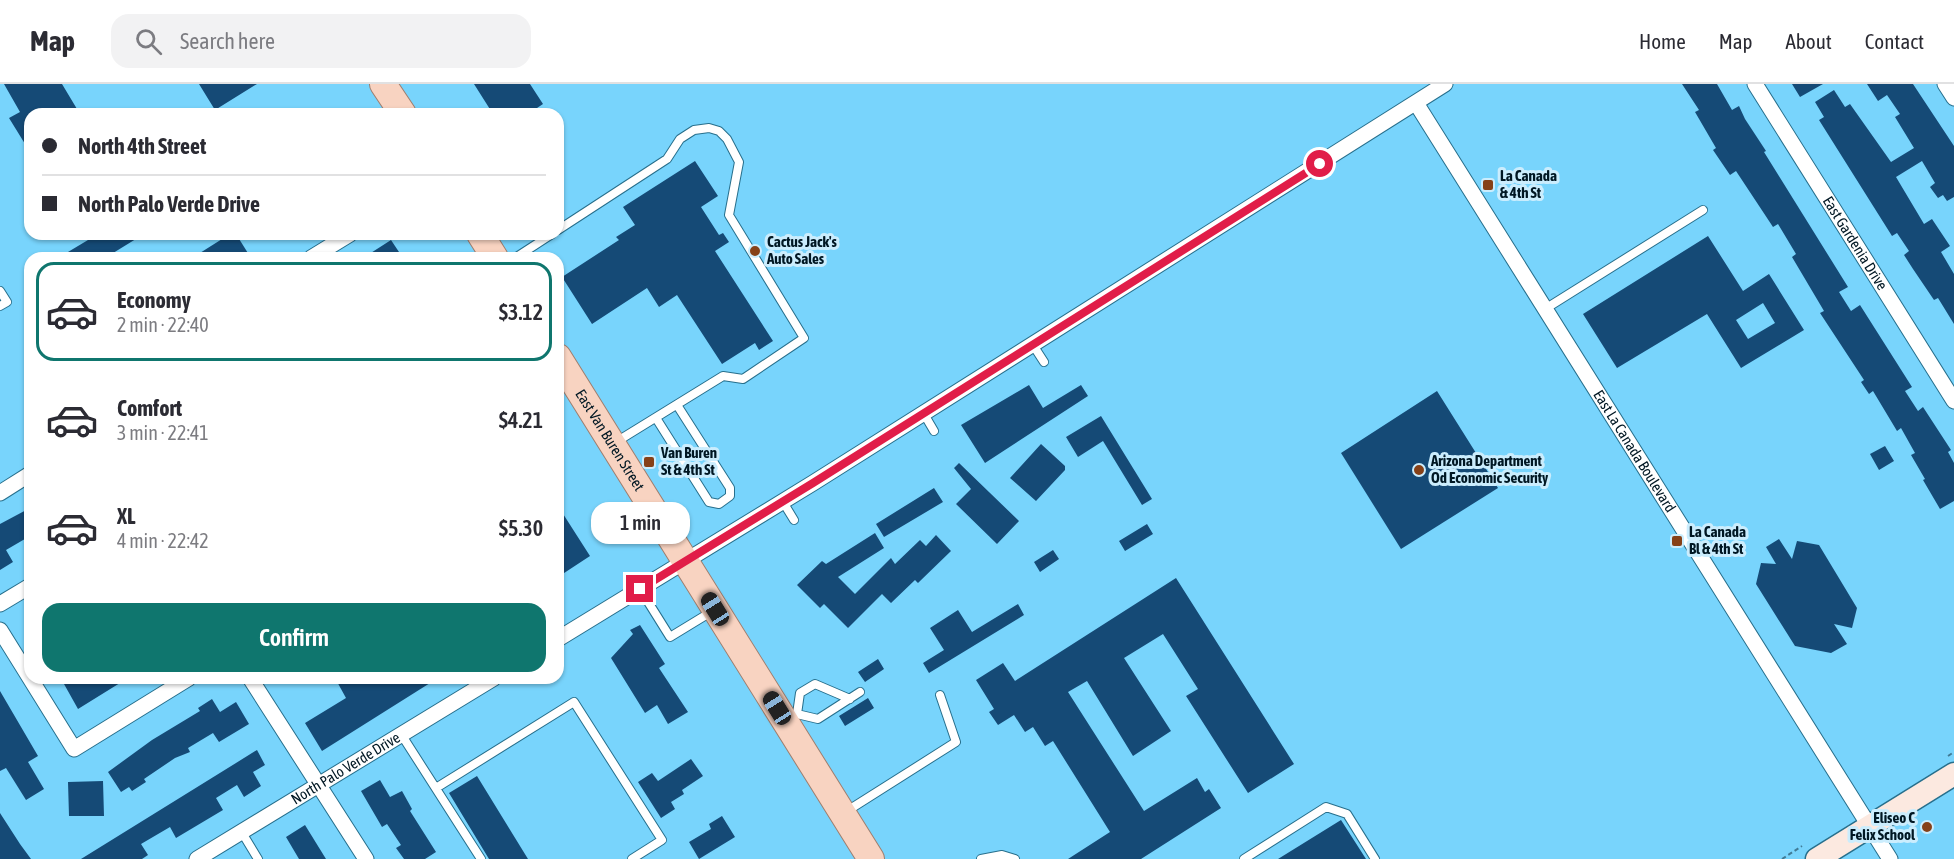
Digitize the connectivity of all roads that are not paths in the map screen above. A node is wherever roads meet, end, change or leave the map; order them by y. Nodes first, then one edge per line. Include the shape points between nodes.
1 (383, 84) edge
2 (1445, 84) edge
3 (1755, 84) edge
4 (1945, 84) edge
5 (1954, 98) edge
6 (1416, 103) junction
7 (399, 108) edge
8 (1703, 210) dead end
9 (564, 226) edge
10 (340, 240) edge
11 (543, 240) edge
12 (321, 252) edge
13 (524, 252) edge
14 (0, 291) edge
15 (0, 306) edge
16 (1545, 309) junction
17 (1033, 345) junction
18 (1044, 362) dead end
19 (564, 367) edge
20 (1954, 401) edge
21 (677, 405) junction
22 (924, 414) junction
23 (656, 418) junction
24 (934, 431) dead end
25 (613, 445) junction
26 (24, 478) edge
27 (0, 492) edge
28 (783, 502) junction
29 (794, 520) dead end
30 (685, 562) junction
31 (640, 589) junction
32 (24, 590) edge
33 (0, 604) edge
34 (715, 609) junction
35 (0, 630) edge
36 (564, 635) edge
37 (24, 669) edge
38 (34, 684) edge
39 (179, 684) edge
40 (254, 684) edge
41 (484, 684) edge
42 (860, 692) dead end
43 (940, 696) dead end
44 (850, 699) junction
45 (791, 718) junction
46 (402, 734) junction
47 (1954, 774) edge
48 (318, 784) junction
49 (436, 788) junction
50 (843, 813) junction
51 (1869, 826) junction
52 (241, 831) junction
53 (197, 859) edge
54 (258, 859) edge
55 (366, 859) edge
56 (481, 859) edge
57 (632, 859) edge
58 (871, 859) edge
59 (981, 859) edge
60 (1015, 859) edge
61 (1244, 859) edge
62 (1376, 859) edge
63 (1817, 859) edge
64 (1890, 859) edge

1 - 7 main road
2 - 6 street
3 - 20 street, East Gardenia Drive
4 - 5 street
6 - 16 street, East La Canada Boulevard
6 - 17 street
8 - 16 lane
9 - 21 lane via 667,159 680,139 694,130 709,128 727,139 739,162 729,215 804,339 743,379 723,376
10 - 12 street
11 - 13 lane
14 - 15 lane via 6,302
16 - 51 street, East La Canada Boulevard
17 - 18 lane
17 - 22 street
19 - 25 main road, East Van Buren Street
21 - 23 lane
21 - 23 lane via 730,488 730,496 719,504 709,502
22 - 24 lane
22 - 28 street
23 - 25 lane
25 - 30 main road, East Van Buren Street
26 - 27 street
28 - 29 lane
28 - 30 street
30 - 31 street
30 - 34 main road, East Van Buren Street
31 - 34 lane via 670,637
31 - 36 street
32 - 33 street
34 - 45 main road, East Van Buren Street
35 - 37 street
38 - 39 street via 74,749
40 - 48 street
41 - 46 street, North Palo Verde Drive
42 - 44 lane
43 - 50 lane via 956,742
44 - 45 lane via 818,719
44 - 45 lane via 815,684 800,693
45 - 50 main road, East Van Buren Street
46 - 48 street, North Palo Verde Drive
46 - 49 lane
47 - 51 street
48 - 52 street, North Palo Verde Drive
48 - 55 street
49 - 56 lane
49 - 57 lane via 574,702 662,840
50 - 58 main road, East Van Buren Street
51 - 63 street
51 - 64 street, East La Canada Boulevard
52 - 53 street, North Palo Verde Drive
52 - 54 lane
59 - 60 lane via 1002,855
61 - 62 lane via 1326,807 1347,814

